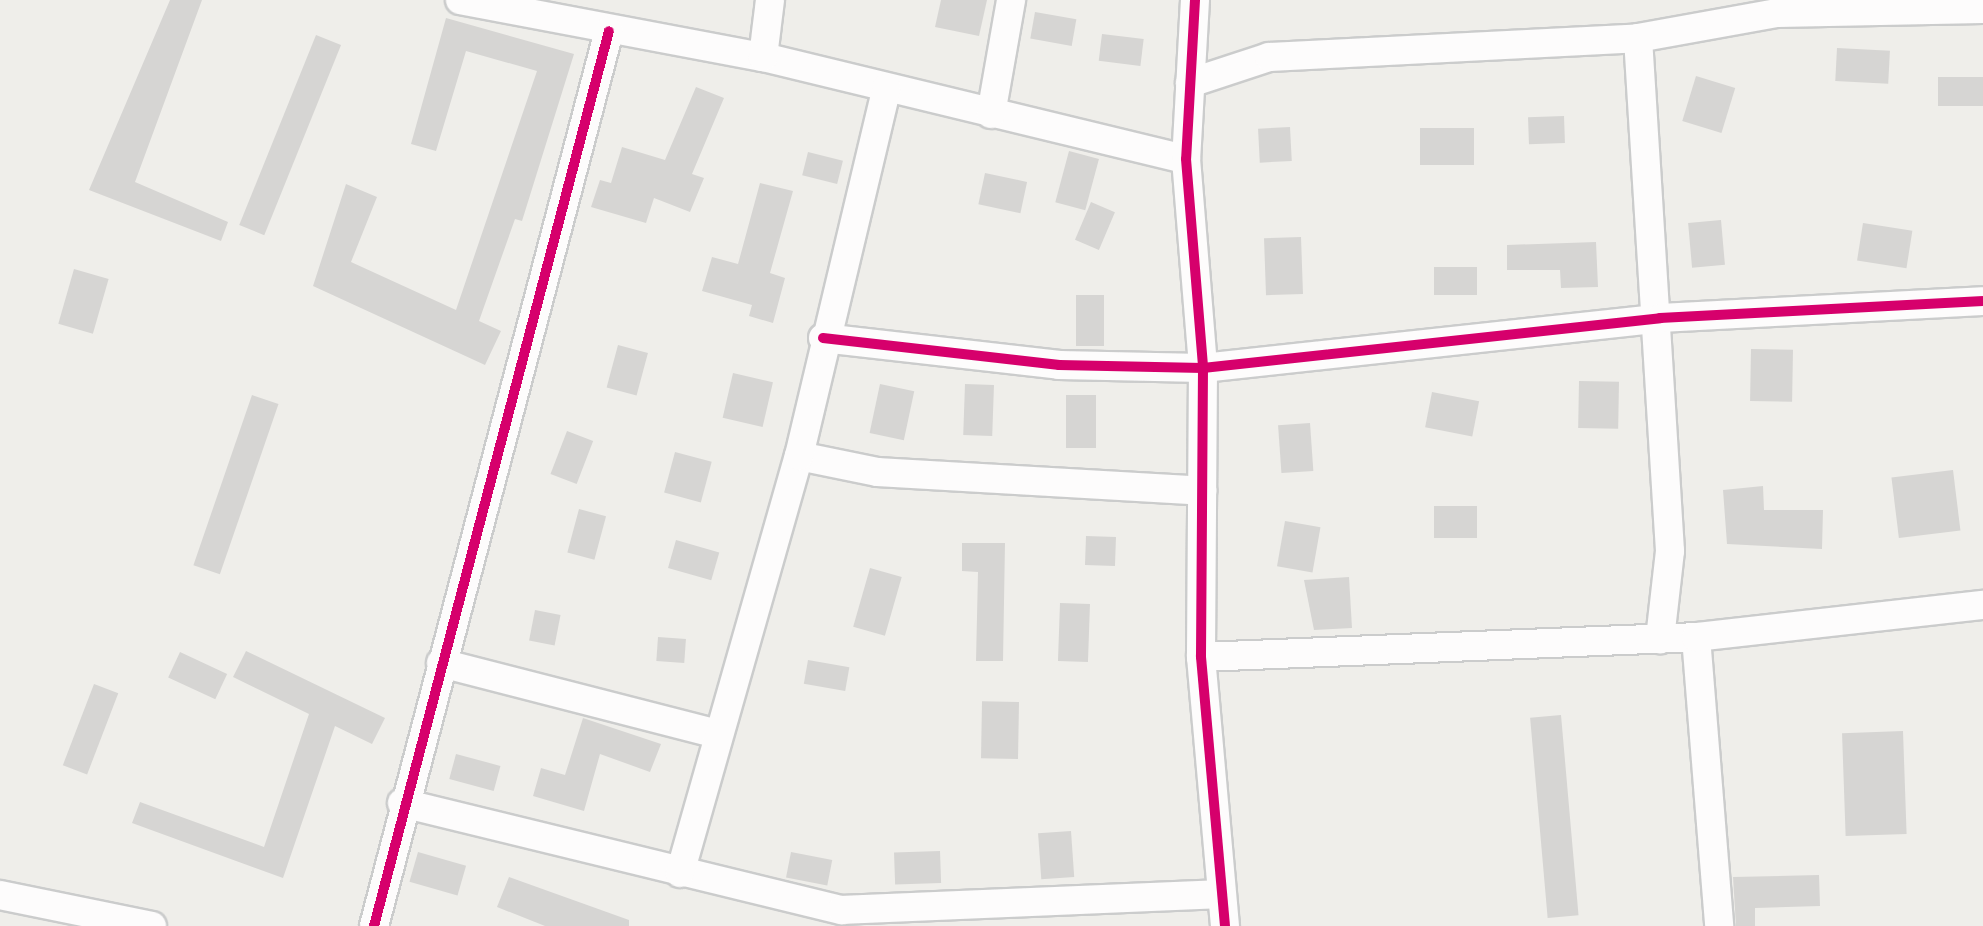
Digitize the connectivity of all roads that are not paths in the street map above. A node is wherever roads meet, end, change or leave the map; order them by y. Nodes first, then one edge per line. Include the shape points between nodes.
1 (460, 0) edge
2 (770, 0) edge
3 (1011, 0) edge
4 (1194, 0) edge
5 (1777, 6) edge
6 (1983, 9) edge
7 (609, 31) junction
8 (1638, 38) junction
9 (763, 57) junction
10 (1190, 82) junction
11 (887, 88) junction
12 (991, 114) junction
13 (1186, 159) junction
14 (1983, 301) edge
15 (1660, 318) junction
16 (823, 338) junction
17 (1203, 368) junction
18 (798, 456) junction
19 (1202, 492) junction
20 (1983, 605) edge
21 (1696, 637) junction
22 (1660, 639) junction
23 (1201, 657) junction
24 (442, 663) junction
25 (717, 734) junction
26 (402, 803) junction
27 (680, 873) junction
28 (1222, 894) junction
29 (0, 895) edge
30 (152, 926) edge
31 (374, 926) edge
32 (1224, 926) edge
33 (1720, 926) edge

1 - 7 street
2 - 9 street
3 - 12 street
4 - 10 street
5 - 6 street
5 - 8 street
7 - 9 street
7 - 24 street
8 - 10 street via 1269,56
8 - 15 street
9 - 11 street
10 - 13 street
11 - 12 street
11 - 16 street
12 - 13 street
13 - 17 street
14 - 15 street
15 - 17 street
15 - 22 street via 1670,550
16 - 17 street via 1059,365
16 - 18 street
17 - 19 street
18 - 19 street via 877,472
18 - 25 street
19 - 23 street
20 - 21 street
21 - 22 street
21 - 33 street
22 - 23 street
23 - 28 street
24 - 25 street
24 - 26 street
25 - 27 street
26 - 27 street
26 - 31 street
27 - 28 street via 842,910
28 - 32 street
29 - 30 street

